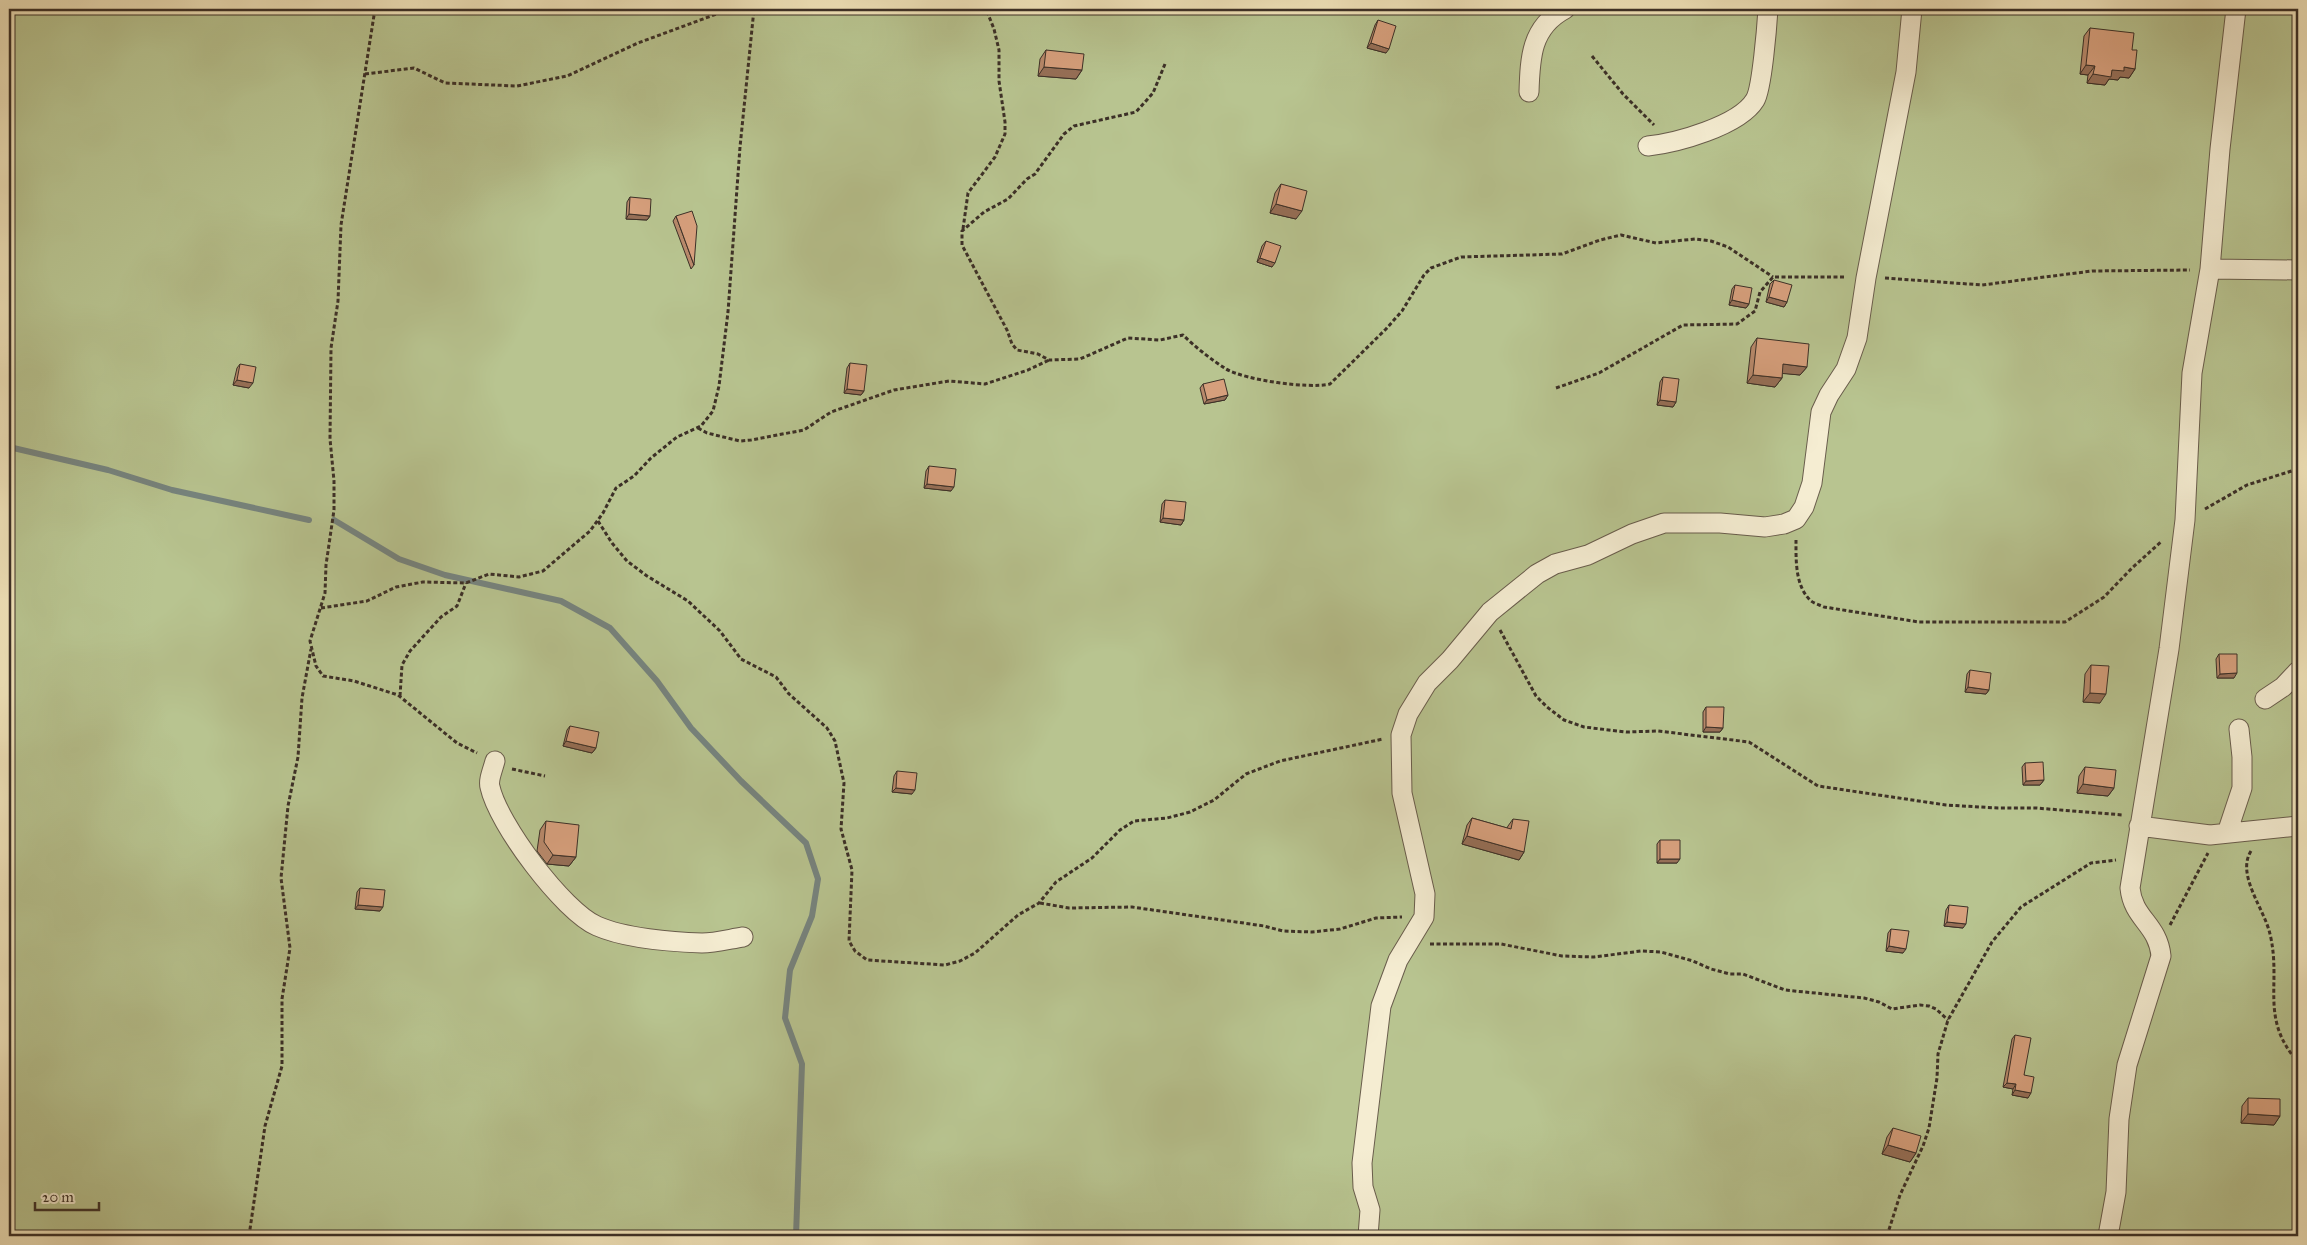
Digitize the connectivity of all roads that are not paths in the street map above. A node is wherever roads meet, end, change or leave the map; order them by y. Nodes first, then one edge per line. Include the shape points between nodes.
1 (1565, 9) edge
2 (1768, 9) edge
3 (1912, 9) edge
4 (2221, 9) edge
5 (2236, 9) edge
6 (2233, 35) junction
7 (1530, 92) dead end
8 (1648, 146) dead end
9 (2210, 269) junction
10 (2298, 270) edge
11 (2298, 672) edge
12 (2265, 699) dead end
13 (2240, 729) dead end
14 (495, 761) road end
15 (2140, 822) junction
16 (2298, 826) edge
17 (2227, 833) junction
18 (743, 937) dead end
19 (1368, 1236) edge
20 (2108, 1236) edge

1 - 7 street via 1548,21 1532,45
2 - 8 street via 1756,99 1746,111 1718,127 1672,144
3 - 19 street via 1906,72 1857,338 1846,369 1821,412 1812,483 1796,519 1765,527 1704,522 1664,523 1588,555 1555,564 1537,574 1490,612 1427,682 1408,714 1401,735 1402,793 1425,894 1424,917 1398,960 1380,1006 1362,1163 1363,1188 1370,1210
4 - 6 street
5 - 6 street
6 - 9 street
9 - 10 street
9 - 15 street via 2192,373 2184,520 2169,649
11 - 12 street
13 - 17 street via 2242,788
14 - 18 street via 489,786 517,843 559,896 596,926 631,937 704,943
15 - 17 street via 2210,835
15 - 20 street via 2133,858 2131,900 2160,944 2159,965 2127,1065 2119,1119 2116,1192
16 - 17 street

